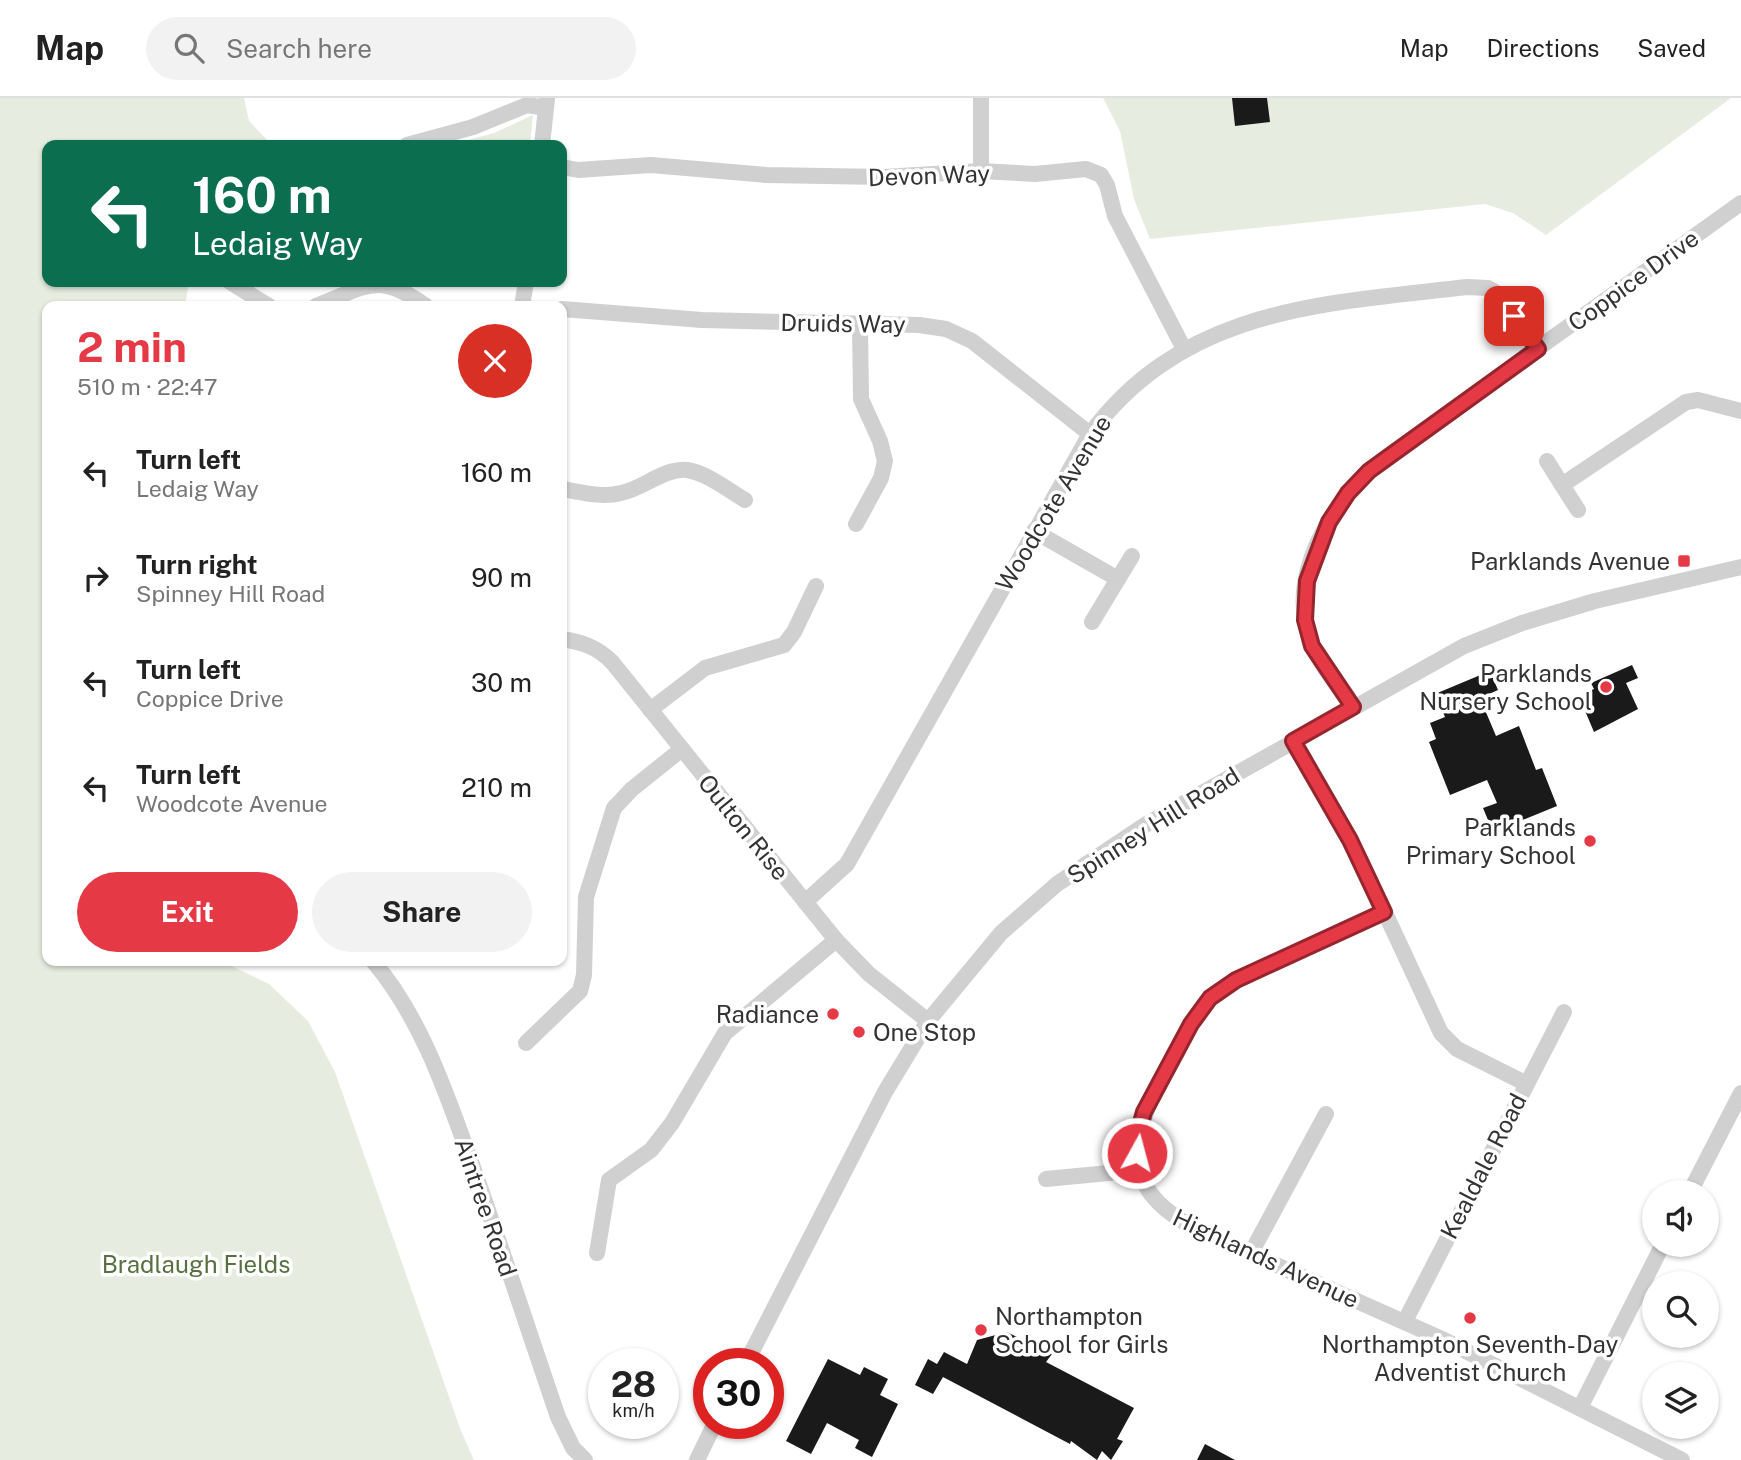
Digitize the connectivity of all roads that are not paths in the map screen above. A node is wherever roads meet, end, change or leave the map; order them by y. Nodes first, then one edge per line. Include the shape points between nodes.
1 (981, 98) edge
2 (547, 103) edge
3 (427, 140) edge
4 (543, 140) edge
5 (567, 168) edge
6 (981, 171) junction
7 (1741, 203) edge
8 (238, 287) edge
9 (370, 287) edge
10 (392, 287) edge
11 (261, 301) edge
12 (330, 301) edge
13 (418, 301) edge
14 (567, 309) edge
15 (860, 325) junction
16 (1184, 349) junction
17 (1538, 349) junction
18 (1741, 411) edge
19 (1090, 434) junction
20 (1547, 461) dead end
21 (1562, 485) junction
22 (567, 490) edge
23 (744, 500) dead end
24 (1578, 510) dead end
25 (856, 524) dead end
26 (1034, 531) junction
27 (1132, 556) dead end
28 (1741, 567) edge
29 (1118, 579) junction
30 (816, 586) dead end
31 (1092, 622) dead end
32 (567, 640) edge
33 (1353, 707) junction
34 (650, 710) junction
35 (1293, 741) junction
36 (682, 749) junction
37 (805, 902) junction
38 (1384, 912) junction
39 (836, 940) junction
40 (376, 966) edge
41 (1564, 1012) dead end
42 (928, 1021) junction
43 (526, 1043) dead end
44 (1525, 1083) junction
45 (1741, 1093) edge
46 (1326, 1114) dead end
47 (1140, 1170) junction
48 (1046, 1179) dead end
49 (1696, 1180) edge
50 (597, 1253) dead end
51 (1251, 1253) junction
52 (1657, 1257) edge
53 (1405, 1321) junction
54 (754, 1348) edge
55 (1580, 1408) junction
56 (707, 1439) edge
57 (585, 1460) edge
58 (696, 1460) edge
59 (1682, 1460) edge

1 - 6 street
2 - 3 street via 527,105
2 - 4 street
5 - 6 street, Devon Way via 651,165 884,177
6 - 16 street, Devon Way via 1035,174 1086,169 1101,176 1115,216
7 - 17 street, Coppice Drive
8 - 11 street
9 - 12 street
10 - 13 street
14 - 15 street, Druids Way
15 - 19 street, Druids Way via 919,325 959,334
15 - 25 street via 861,399 885,461
16 - 17 street, Woodcote Avenue via 1239,324 1288,311 1479,287 1503,300
16 - 19 street, Woodcote Avenue via 1140,379
17 - 33 street, Coppice Drive via 1369,471 1329,522 1307,581 1305,620 1316,653
18 - 21 street via 1698,400 1686,402
19 - 26 street, Woodcote Avenue
20 - 21 street
21 - 24 street
22 - 23 street via 621,494 683,470
26 - 29 street
26 - 37 street, Woodcote Avenue via 847,864
27 - 29 street
28 - 33 street, Spinney Hill Road via 1639,589 1522,623 1439,658
29 - 31 street
30 - 34 street via 784,645 705,668
32 - 34 street, Oulton Rise via 600,650
33 - 35 street, Spinney Hill Road
34 - 36 street, Oulton Rise
35 - 38 street via 1350,840
35 - 42 street, Spinney Hill Road via 1134,831 1057,884 993,941
36 - 37 street, Oulton Rise
36 - 43 street via 614,808 586,897 580,991
37 - 39 street, Oulton Rise
38 - 44 street via 1445,1039
38 - 47 street, Highlands Avenue via 1236,980 1210,998 1144,1112 1138,1133
39 - 42 street, Oulton Rise via 869,974
39 - 50 street via 725,1033 651,1150 609,1180
40 - 57 street, Aintree Road via 410,1014 435,1068 558,1417 573,1448
41 - 44 street, Kealdale Road
42 - 54 street, Spinney Hill Road via 885,1092
44 - 53 street, Kealdale Road
45 - 49 street
46 - 51 street
47 - 48 street
47 - 51 street, Highlands Avenue via 1152,1198 1170,1214
51 - 53 street, Highlands Avenue
52 - 55 street
53 - 55 street, Highlands Avenue
55 - 59 street, Highlands Avenue
56 - 58 street

